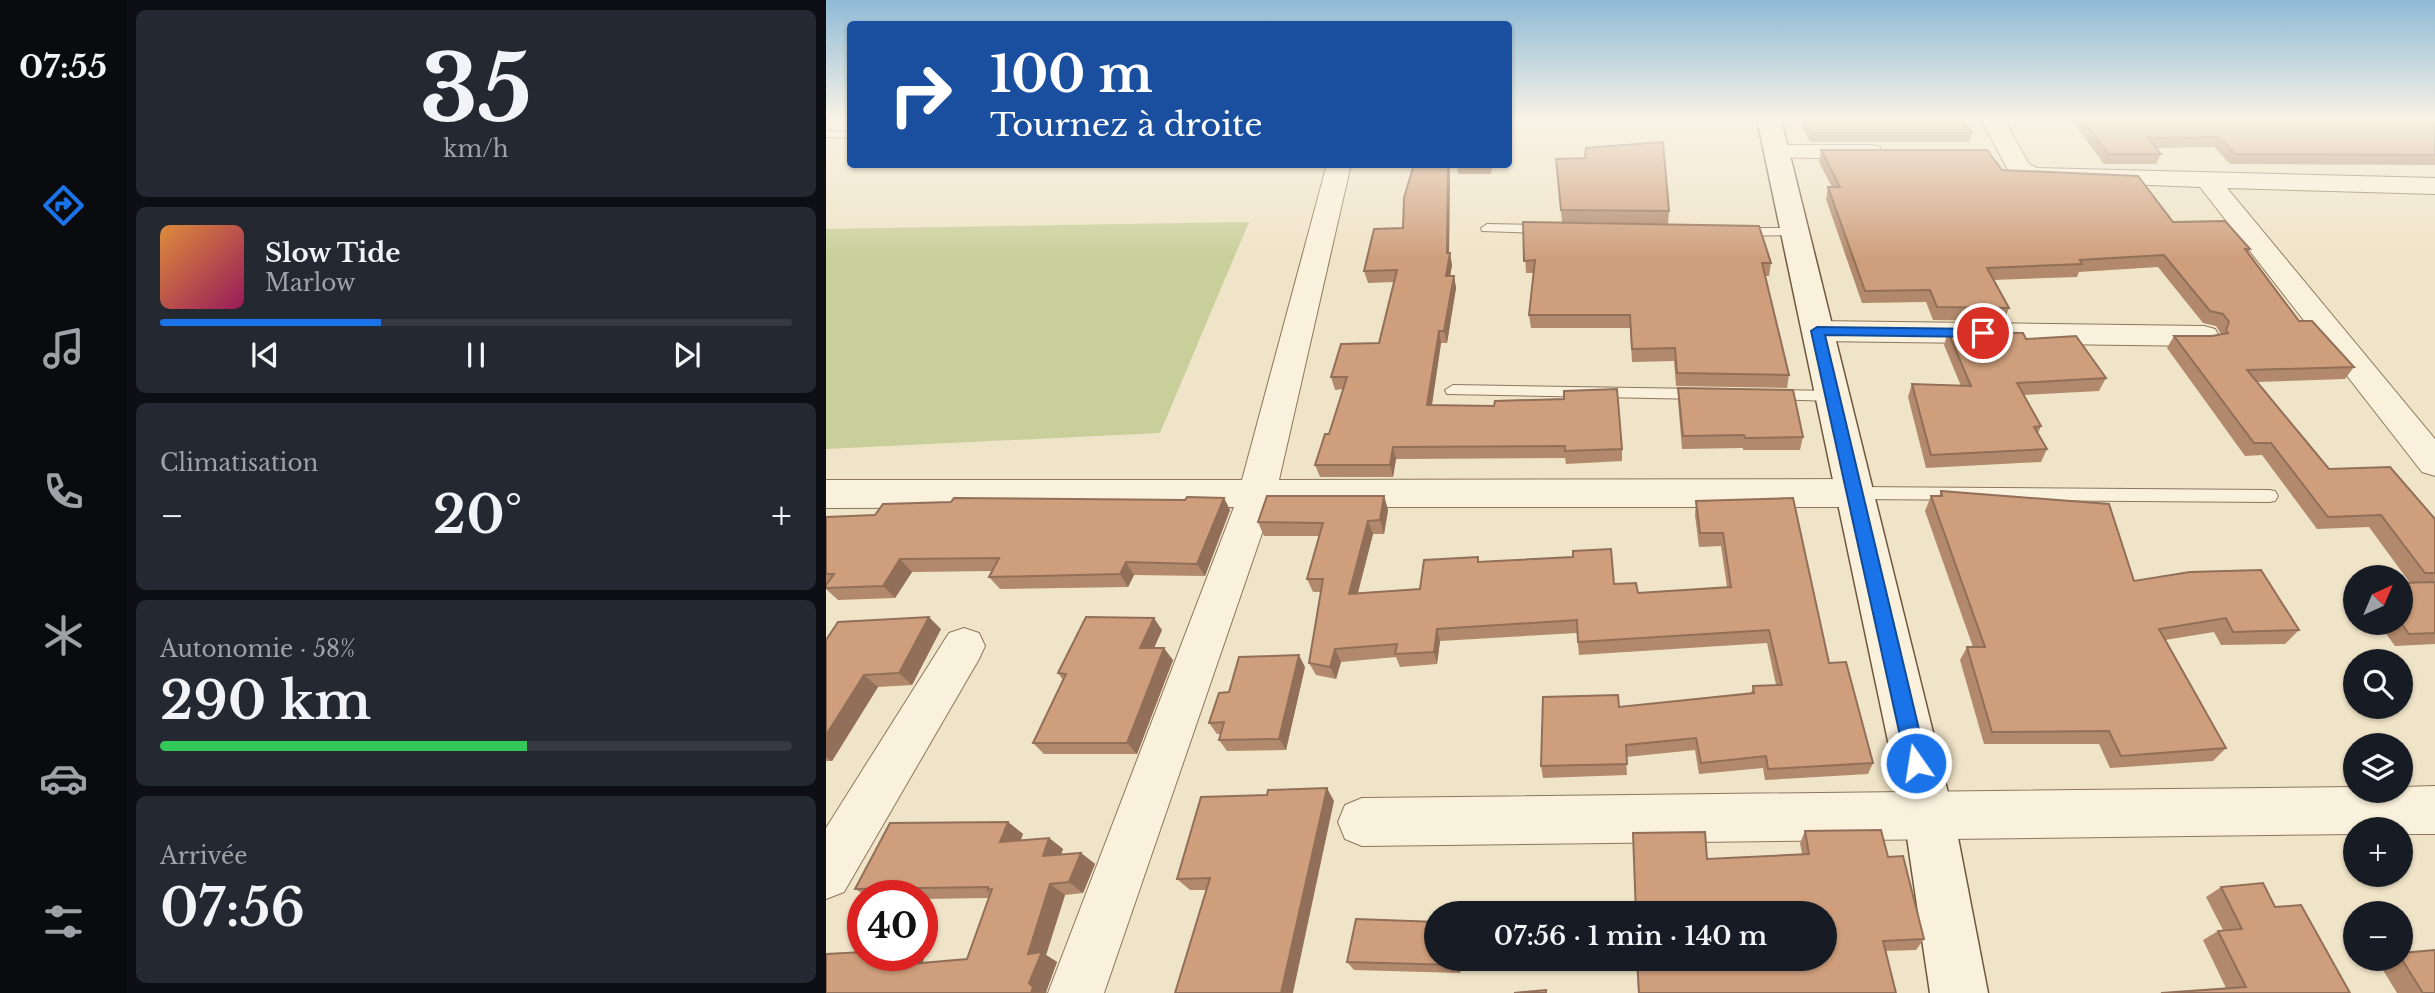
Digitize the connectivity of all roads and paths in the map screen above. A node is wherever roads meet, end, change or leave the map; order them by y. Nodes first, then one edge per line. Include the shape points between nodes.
1 (1780, 165) edge
2 (2016, 165) edge
3 (1338, 168) edge
4 (2208, 181) junction
5 (2435, 186) edge
6 (1487, 228) dead end
7 (1557, 229) edge
8 (1725, 231) edge
9 (1795, 232) junction
10 (1817, 331) junction
11 (2204, 336) edge
12 (1453, 390) dead end
13 (1724, 394) edge
14 (1751, 394) edge
15 (1832, 396) junction
16 (2435, 463) edge
17 (1855, 493) junction
18 (826, 494) edge
19 (1257, 494) junction
20 (2269, 496) dead end
21 (964, 646) dead end
22 (2435, 810) edge
23 (1929, 817) junction
24 (1362, 822) dead end
25 (826, 874) edge
26 (1076, 993) edge
27 (1959, 993) edge

1 - 9 street
2 - 4 street via 2033,175
3 - 19 street
4 - 5 street
4 - 16 street
6 - 7 lane
8 - 9 lane
9 - 10 street
10 - 11 street
10 - 15 street
12 - 13 lane
14 - 15 lane
15 - 17 street
17 - 19 street
17 - 20 lane
17 - 23 street
18 - 19 street
19 - 26 street
21 - 25 street
22 - 23 street
23 - 24 street
23 - 27 street

